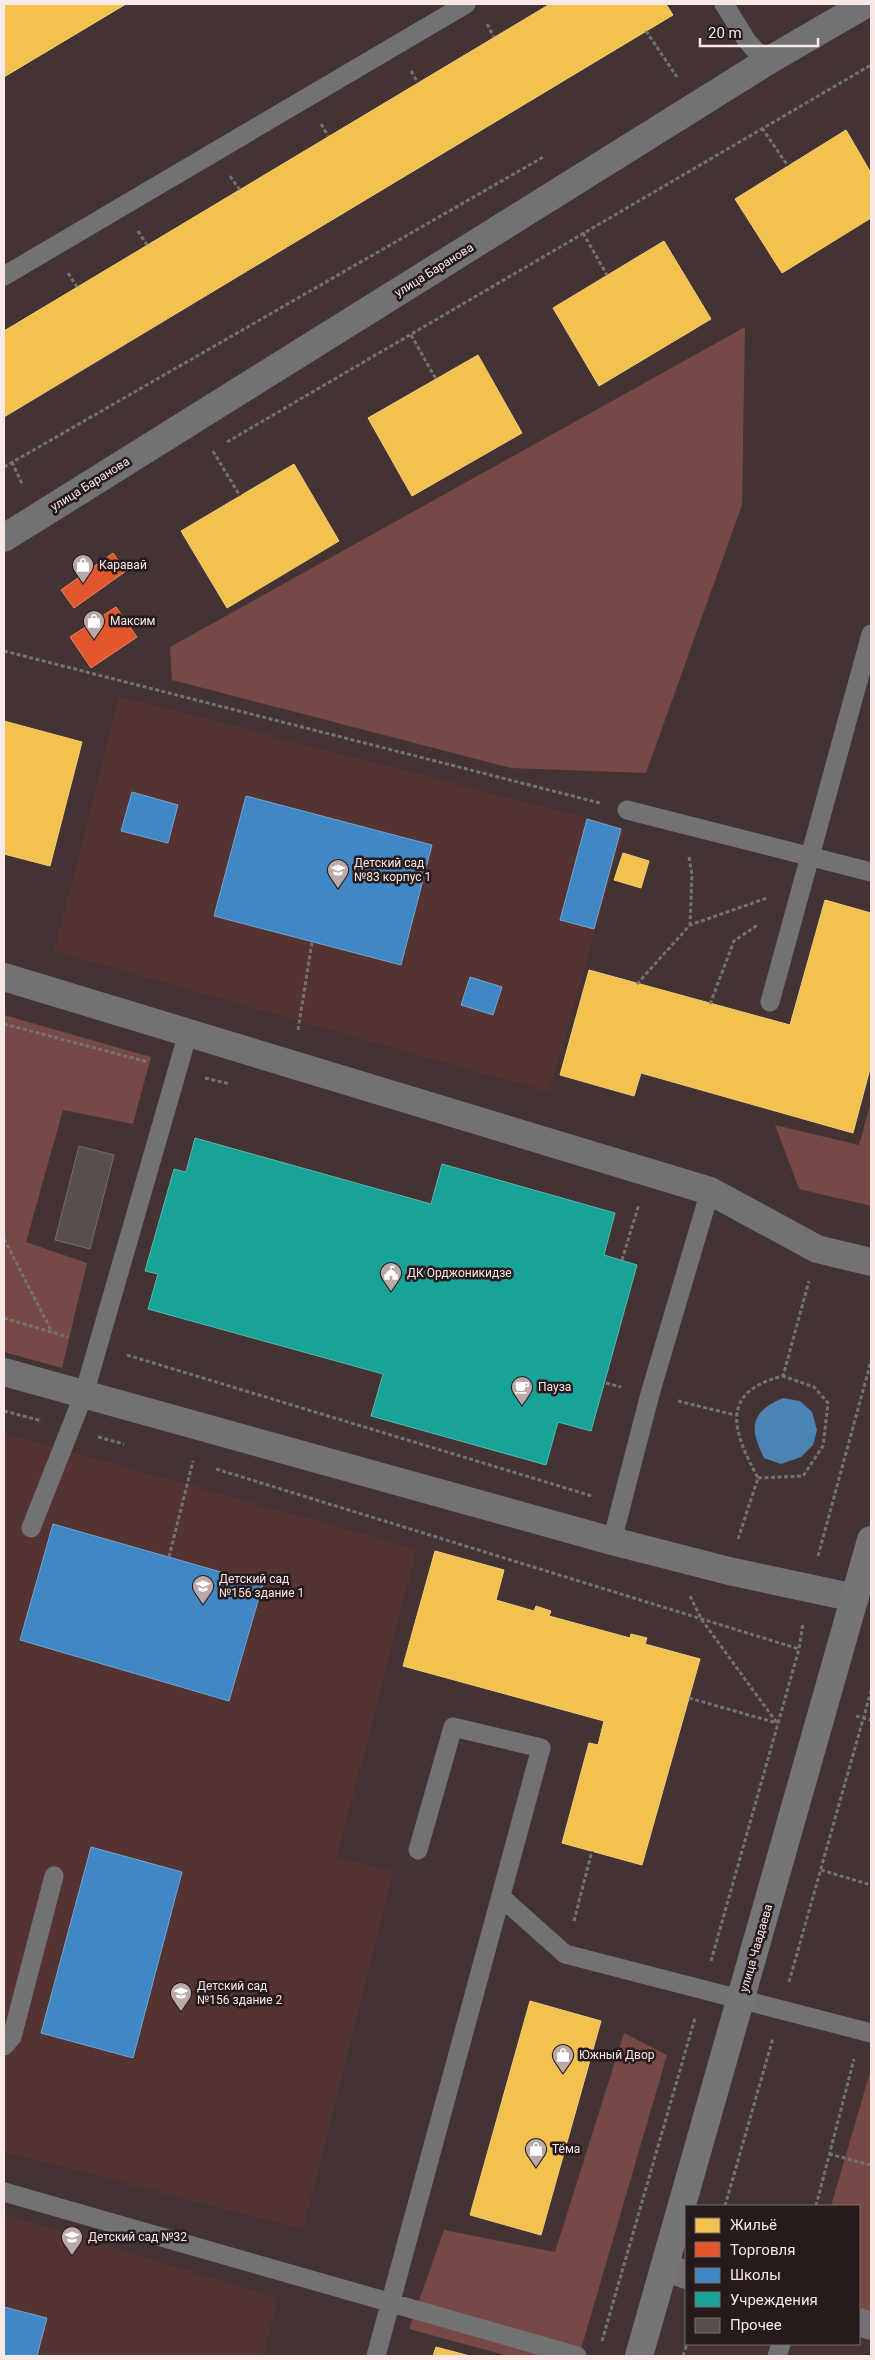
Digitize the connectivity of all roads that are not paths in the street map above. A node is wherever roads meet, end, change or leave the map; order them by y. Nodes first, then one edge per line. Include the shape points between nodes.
1 (466, 4) edge
2 (724, 4) edge
3 (866, 4) edge
4 (766, 62) junction
5 (4, 276) edge
6 (4, 538) edge
7 (871, 634) edge
8 (627, 810) road end
9 (808, 856) junction
10 (871, 872) edge
11 (4, 977) edge
12 (770, 1002) dead end
13 (188, 1033) junction
14 (710, 1192) junction
15 (871, 1262) edge
16 (4, 1372) edge
17 (84, 1394) junction
18 (31, 1528) dead end
19 (871, 1540) edge
20 (612, 1541) junction
21 (863, 1597) edge
22 (418, 1850) dead end
23 (54, 1876) dead end
24 (501, 1897) junction
25 (741, 2000) junction
26 (866, 2032) edge
27 (4, 2046) edge
28 (4, 2192) edge
29 (691, 2205) edge
30 (685, 2230) edge
31 (675, 2271) edge
32 (391, 2303) junction
33 (376, 2356) edge
34 (577, 2356) edge
35 (640, 2356) edge

1 - 5 lane
2 - 4 lane via 747,41
3 - 4 street, улица Баранова
4 - 6 street, улица Баранова
7 - 9 lane
8 - 9 lane
9 - 10 lane
9 - 12 lane
11 - 13 street
13 - 14 street
13 - 17 lane
14 - 15 street via 817,1249
14 - 20 lane via 619,1504
16 - 17 street
17 - 18 lane
17 - 20 street
19 - 21 street, улица Чаадаева
20 - 21 street via 809,1590
21 - 25 street, улица Чаадаева
22 - 24 lane via 453,1727 541,1748
23 - 27 lane via 12,2037
24 - 25 lane via 565,1954
24 - 32 lane
25 - 26 lane
25 - 29 street, улица Чаадаева
28 - 32 lane
30 - 31 street, улица Чаадаева
31 - 35 street, улица Чаадаева
32 - 33 lane
32 - 34 lane

